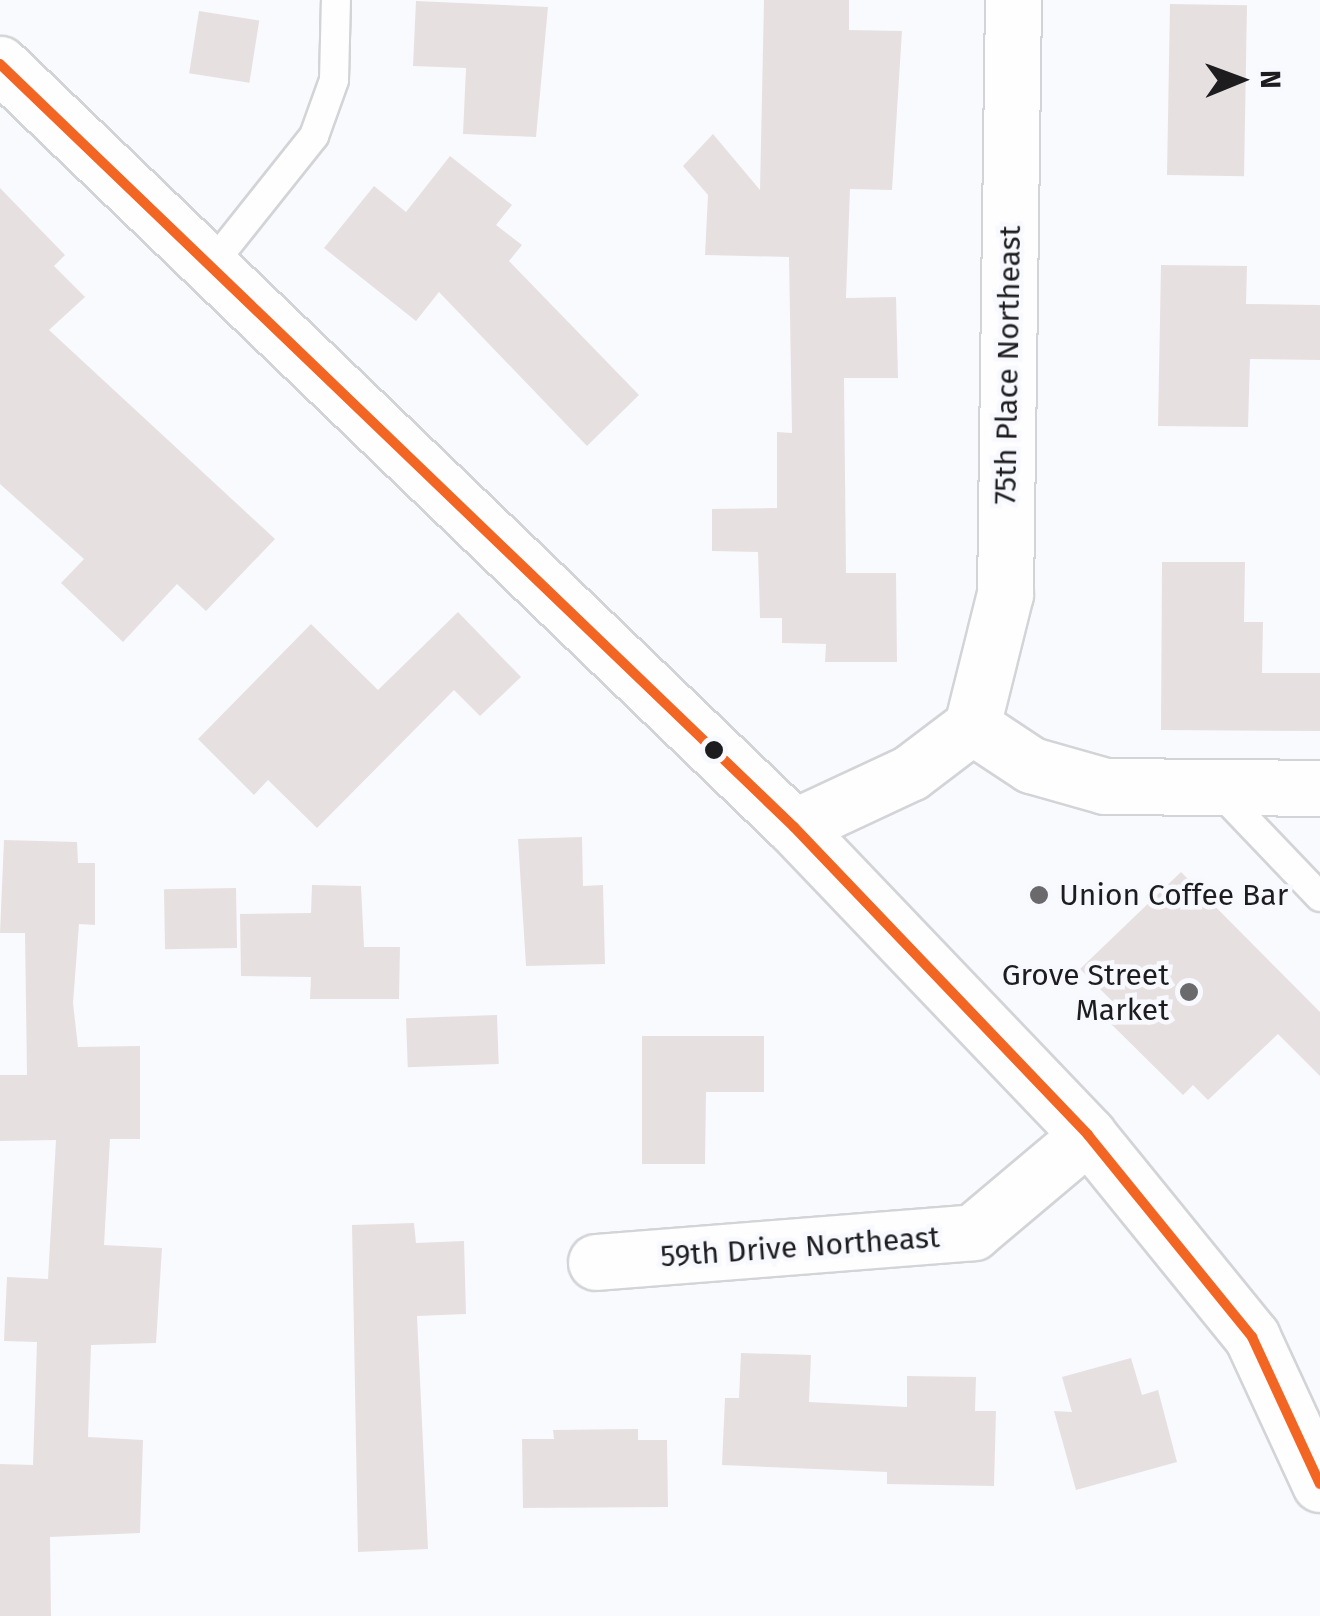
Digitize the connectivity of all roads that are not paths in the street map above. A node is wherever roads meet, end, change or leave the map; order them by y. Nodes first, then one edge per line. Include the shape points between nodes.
1 (336, 0) edge
2 (1013, 0) edge
3 (0, 64) edge
4 (209, 268) junction
5 (972, 726) junction
6 (1214, 786) junction
7 (1320, 788) edge
8 (794, 827) junction
9 (1320, 897) edge
10 (1088, 1134) junction
11 (596, 1262) dead end
12 (1320, 1484) edge

1 - 4 lane via 334,80 314,136
2 - 5 street, 75th Place Northeast via 1005,594
3 - 4 street
4 - 8 street
5 - 6 street via 1030,765 1105,786
5 - 8 street via 910,774
6 - 7 street
6 - 9 lane
8 - 10 street
10 - 11 street, 59th Drive Northeast via 973,1232
10 - 12 street via 1252,1337

